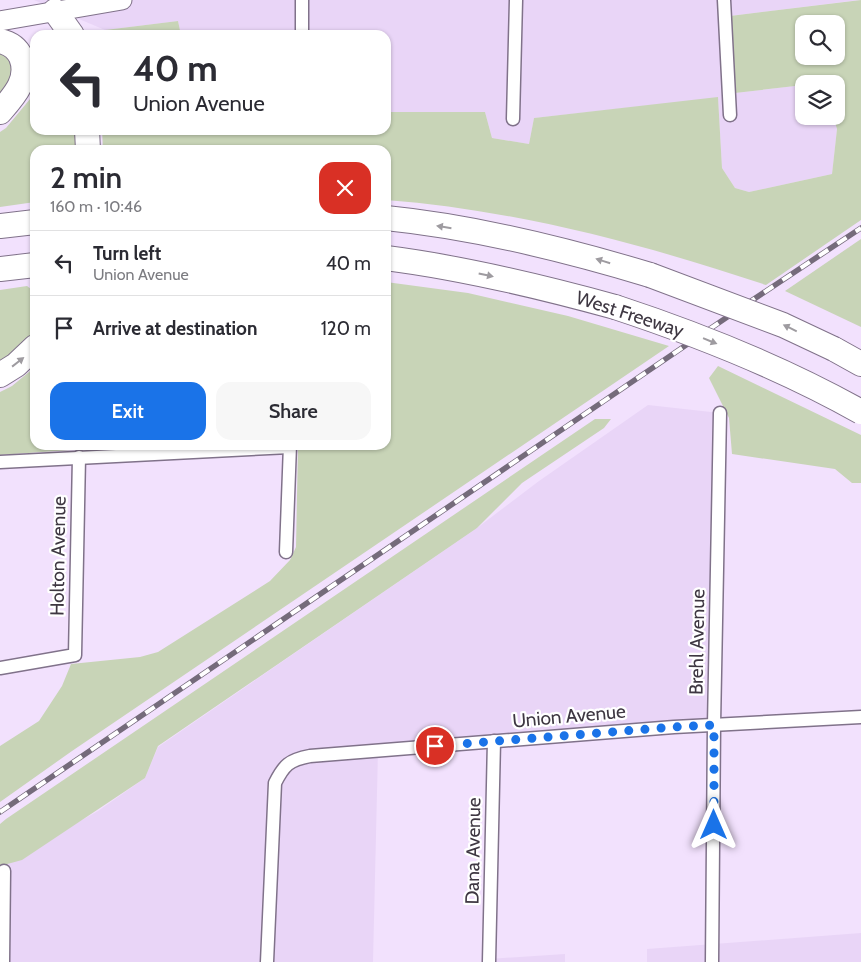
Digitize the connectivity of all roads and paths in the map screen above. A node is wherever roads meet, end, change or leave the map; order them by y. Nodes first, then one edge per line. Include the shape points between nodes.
1 (122, 0) edge
2 (302, 0) edge
3 (516, 0) edge
4 (724, 0) edge
5 (55, 11) junction
6 (0, 21) edge
7 (50, 30) edge
8 (68, 30) edge
9 (302, 30) edge
10 (0, 42) edge
11 (30, 83) edge
12 (8, 104) edge
13 (730, 115) dead end
14 (513, 118) dead end
15 (391, 219) edge
16 (30, 222) edge
17 (5, 225) edge
18 (391, 259) edge
19 (30, 266) edge
20 (1, 269) edge
21 (834, 349) junction
22 (861, 349) edge
23 (30, 352) edge
24 (861, 364) edge
25 (0, 375) edge
26 (861, 412) edge
27 (720, 413) dead end
28 (213, 450) edge
29 (290, 450) edge
30 (79, 457) junction
31 (0, 462) edge
32 (286, 552) dead end
33 (0, 668) edge
34 (861, 717) edge
35 (714, 725) junction
36 (494, 741) junction
37 (4, 871) dead end
38 (3, 962) edge
39 (267, 962) edge
40 (489, 962) edge
41 (712, 962) edge

1 - 5 main road
2 - 9 street
3 - 14 street
4 - 13 street
5 - 6 main road
5 - 7 highway
5 - 8 highway
10 - 12 highway via 8,42 24,65 23,79
11 - 12 highway
21 -> 15 highway, bridge via 784,325 650,275 517,239
16 - 17 highway
18 -> 26 highway, West Freeway, bridge via 435,264 615,307 762,362
19 - 20 highway
21 - 22 highway
21 - 24 highway
25 -> 23 highway
27 - 35 street, Brehl Avenue
28 - 30 street
29 - 32 street
30 - 31 street
30 - 33 street, Holton Avenue via 75,655
34 - 35 street, Union Avenue
35 - 36 street, Union Avenue
35 - 41 street, Brehl Avenue
36 - 39 street, Union Avenue via 310,756 296,758 284,767 275,783
36 - 40 street, Dana Avenue
37 - 38 street

